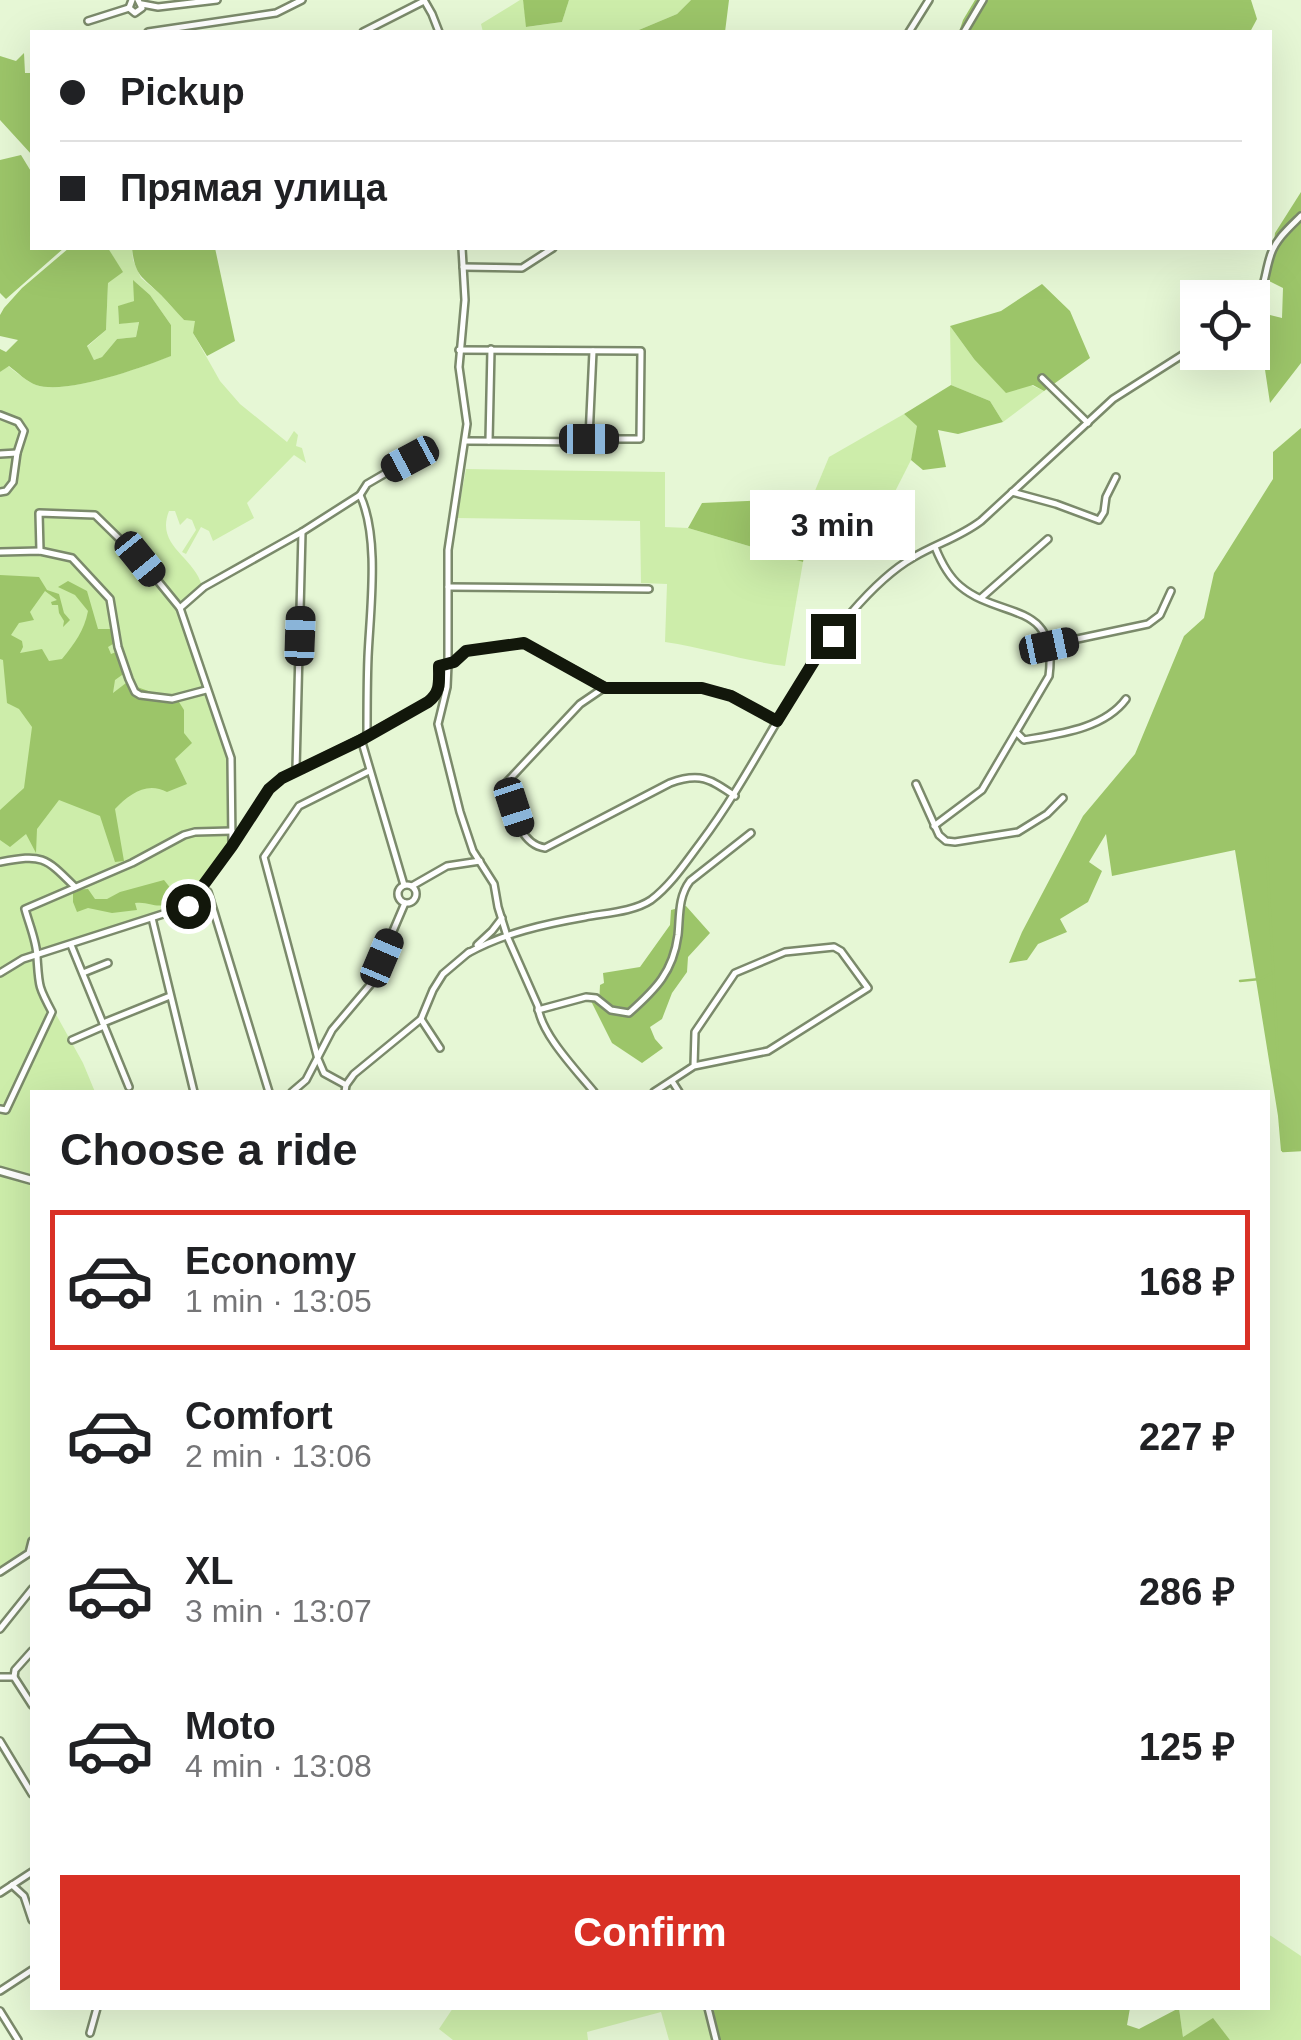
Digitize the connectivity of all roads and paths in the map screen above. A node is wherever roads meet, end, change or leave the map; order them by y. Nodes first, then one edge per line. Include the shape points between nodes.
1 (217, 0) edge
2 (302, 0) edge
3 (424, 0) edge
4 (929, 0) edge
5 (983, 0) edge
6 (137, 1) edge
7 (128, 8) junction
8 (88, 21) dead end
9 (161, 30) edge
10 (367, 30) edge
11 (438, 30) edge
12 (910, 30) edge
13 (965, 30) edge
14 (1301, 216) edge
15 (462, 250) edge
16 (550, 250) edge
17 (1272, 250) edge
18 (1272, 250) edge
19 (464, 267) junction
20 (1265, 280) edge
21 (460, 350) junction
22 (491, 350) junction
23 (593, 351) junction
24 (1180, 357) edge
25 (1042, 378) dead end
26 (0, 416) edge
27 (1088, 423) junction
28 (589, 439) junction
29 (466, 441) junction
30 (489, 441) junction
31 (17, 453) junction
32 (0, 454) edge
33 (410, 459) dead end
34 (1116, 477) dead end
35 (0, 492) edge
36 (1012, 492) junction
37 (360, 495) junction
38 (302, 532) junction
39 (1048, 539) dead end
40 (935, 547) junction
41 (40, 551) junction
42 (0, 552) edge
43 (448, 587) junction
44 (649, 590) dead end
45 (1171, 591) dead end
46 (981, 598) junction
47 (180, 608) junction
48 (1049, 646) junction
49 (448, 664) junction
50 (605, 688) junction
51 (206, 690) junction
52 (1126, 699) dead end
53 (777, 721) junction
54 (1017, 733) junction
55 (364, 738) junction
56 (296, 769) junction
57 (370, 770) junction
58 (916, 784) dead end
59 (734, 796) junction
60 (1063, 798) dead end
61 (934, 826) junction
62 (232, 831) junction
63 (750, 833) dead end
64 (232, 846) junction
65 (480, 861) junction
66 (0, 862) edge
67 (408, 886) junction
68 (75, 887) junction
69 (208, 892) dead end
70 (405, 903) junction
71 (152, 918) junction
72 (502, 918) junction
73 (507, 936) junction
74 (71, 945) junction
75 (468, 953) junction
76 (38, 956) junction
77 (108, 963) dead end
78 (0, 972) edge
79 (82, 973) junction
80 (171, 996) junction
81 (538, 1010) junction
82 (422, 1019) junction
83 (104, 1025) junction
84 (72, 1040) dead end
85 (440, 1048) dead end
86 (318, 1059) junction
87 (694, 1066) junction
88 (672, 1081) junction
89 (130, 1087) dead end
90 (346, 1089) edge
91 (194, 1090) edge
92 (268, 1090) edge
93 (294, 1090) edge
94 (592, 1090) edge
95 (657, 1090) edge
96 (679, 1090) edge
97 (0, 1109) edge
98 (0, 1171) edge
99 (30, 1179) edge
100 (30, 1548) edge
101 (0, 1572) edge
102 (30, 1592) edge
103 (0, 1629) edge
104 (30, 1653) edge
105 (0, 1677) edge
106 (14, 1677) junction
107 (30, 1702) edge
108 (0, 1741) edge
109 (30, 1791) edge
110 (30, 1873) edge
111 (12, 1885) junction
112 (0, 1893) edge
113 (30, 1914) edge
114 (30, 1971) edge
115 (0, 1991) edge
116 (97, 2010) edge
117 (708, 2010) edge
118 (0, 2012) edge
119 (90, 2033) dead end
120 (18, 2040) edge
121 (716, 2040) edge

1 - 6 street via 158,6
2 - 9 street via 276,13
3 - 10 street
3 - 11 street
4 - 12 street
5 - 13 street
6 - 7 street
6 - 7 street via 138,13
7 - 8 street
14 - 17 street
15 - 19 street
16 - 19 street via 522,268
18 - 20 street
19 - 21 street
21 - 22 street
21 - 29 street
22 - 23 street
22 - 30 street
23 - 28 street
23 - 28 street via 641,351 640,440
24 - 27 street
25 - 27 street
26 - 31 street via 22,426
27 - 36 street
28 - 30 street
29 - 30 street
29 - 43 street
31 - 32 street
31 - 35 street via 13,482
33 - 37 street
34 - 36 street via 1100,520
36 - 40 street via 967,532
37 - 38 street
37 - 55 street via 371,535
38 - 47 street via 204,587
38 - 56 street
39 - 46 street
40 - 46 street via 950,577
40 - 53 street via 896,568 852,611
41 - 42 street
41 - 47 street via 39,513 94,515
41 - 51 street via 72,558 110,599 136,692 172,699
43 - 44 street
43 - 49 street
45 - 48 street via 1148,624
46 - 48 street via 1032,620
47 - 51 street
48 - 54 street via 1049,676
49 - 50 street via 466,651 524,643
49 - 55 street via 439,666 436,696
49 - 65 street via 438,724
50 - 53 street via 702,688
50 - 59 street via 580,704 506,783 530,842 545,848 681,779 706,778
51 - 62 street via 232,758
52 - 54 street via 1086,725 1024,740
53 - 59 street
54 - 61 street via 982,790
55 - 56 street
55 - 57 street
56 - 64 street via 269,789
57 - 67 street
57 - 86 street via 299,806 264,857
58 - 61 street
59 - 73 street via 647,903
60 - 61 street via 1018,832 955,842
62 - 64 street
62 - 68 street via 184,834
63 - 81 street via 690,882 666,976 629,1013 586,997
64 - 71 street via 188,906
65 - 67 street via 447,866
65 - 72 street
66 - 68 street via 27,857 51,863
67 - 70 street via 398,894
67 - 70 street via 415,898
68 - 76 street via 25,908
69 - 92 street
70 - 86 street via 370,985 332,1030
71 - 74 street
71 - 80 street
72 - 73 street
72 - 75 street
73 - 75 street
73 - 81 street
74 - 76 street
74 - 79 street
75 - 82 street via 444,974
76 - 78 street
76 - 97 street via 39,988 52,1012 6,1110
77 - 79 street
79 - 83 street
80 - 83 street
80 - 91 street
81 - 94 street
82 - 85 street
82 - 90 street via 368,1061
83 - 84 street
83 - 89 street
86 - 90 street via 324,1073
86 - 93 street
87 - 87 street via 694,1032 734,972 786,952 834,946 868,988 768,1051
87 - 88 street
88 - 95 street
88 - 96 street
98 - 99 street
100 - 101 street
102 - 103 street
104 - 106 street
105 - 106 street
106 - 107 street
108 - 109 street
110 - 111 street
111 - 112 street
111 - 113 street
114 - 115 street
116 - 119 street
117 - 121 street
118 - 120 street

